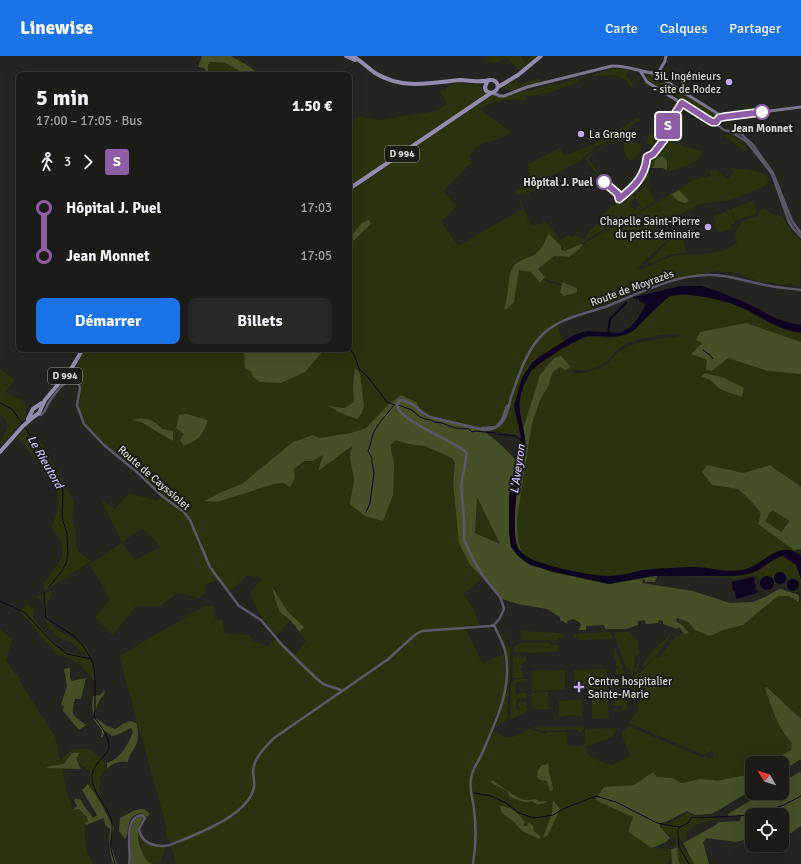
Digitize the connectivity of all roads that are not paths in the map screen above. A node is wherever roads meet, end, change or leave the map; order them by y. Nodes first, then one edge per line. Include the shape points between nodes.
1 (346, 56) edge
2 (353, 56) edge
3 (541, 56) edge
4 (666, 56) edge
5 (361, 63) junction
6 (524, 70) junction
7 (641, 72) junction
8 (648, 73) junction
9 (657, 75) junction
10 (645, 78) junction
11 (453, 81) junction
12 (495, 81) junction
13 (487, 82) junction
14 (498, 88) junction
15 (485, 89) junction
16 (492, 93) junction
17 (503, 96) junction
18 (482, 100) junction
19 (801, 107) edge
20 (718, 114) junction
21 (723, 117) junction
22 (718, 119) junction
23 (714, 122) junction
24 (720, 126) junction
25 (758, 144) dead end
26 (753, 147) junction
27 (352, 187) edge
28 (801, 233) edge
29 (801, 237) edge
30 (801, 290) edge
31 (81, 352) edge
32 (38, 412) junction
33 (0, 452) edge
34 (494, 625) junction
35 (342, 691) junction
36 (129, 864) edge
37 (473, 864) edge

1 - 5 main road
2 - 5 main road
3 - 6 main road
4 - 9 main road via 665,63
5 - 11 main road via 376,73 407,84
6 - 12 main road via 505,80
6 - 14 main road
7 - 8 main road
7 - 10 main road
7 - 17 main road via 626,66 612,66
8 - 9 main road
8 - 10 main road
9 - 20 main road
10 - 23 main road via 647,82
11 - 13 main road
11 - 15 main road via 475,83
12 - 13 main road
12 - 14 main road
13 - 15 main road
14 - 16 main road
14 - 17 main road
15 - 16 main road
15 - 18 main road via 486,96
16 - 17 main road
16 - 18 main road, D 994
18 - 27 main road, D 994
19 - 21 main road
20 - 21 main road
20 - 22 main road
21 - 22 main road
22 - 23 main road
22 - 24 street
23 - 24 street
24 - 26 street
25 - 26 street
26 - 28 street via 774,173 792,221
26 - 29 street via 772,174 789,222
30 - 34 street, Route de Moyrazès via 711,274 650,288 565,320 544,333 530,351 502,420 496,427 477,428 430,417 405,400 400,400 398,410 467,454 461,486 464,540 477,566 502,601 503,613
31 - 32 main road, D 994
32 - 33 main road, D 994
32 - 35 street, Route de Cayssiolet via 70,379 75,380 80,388 77,403 84,424 162,496 184,512 190,520 210,567 239,606 261,620 277,640 323,684
34 - 35 street via 422,631 387,660
34 - 37 street via 506,657 506,690 493,729 471,778 475,851
35 - 36 street via 280,733 267,745 255,763 254,787 246,802 217,825 164,846 154,846 141,836 139,829 145,818 142,815 137,816 130,828

